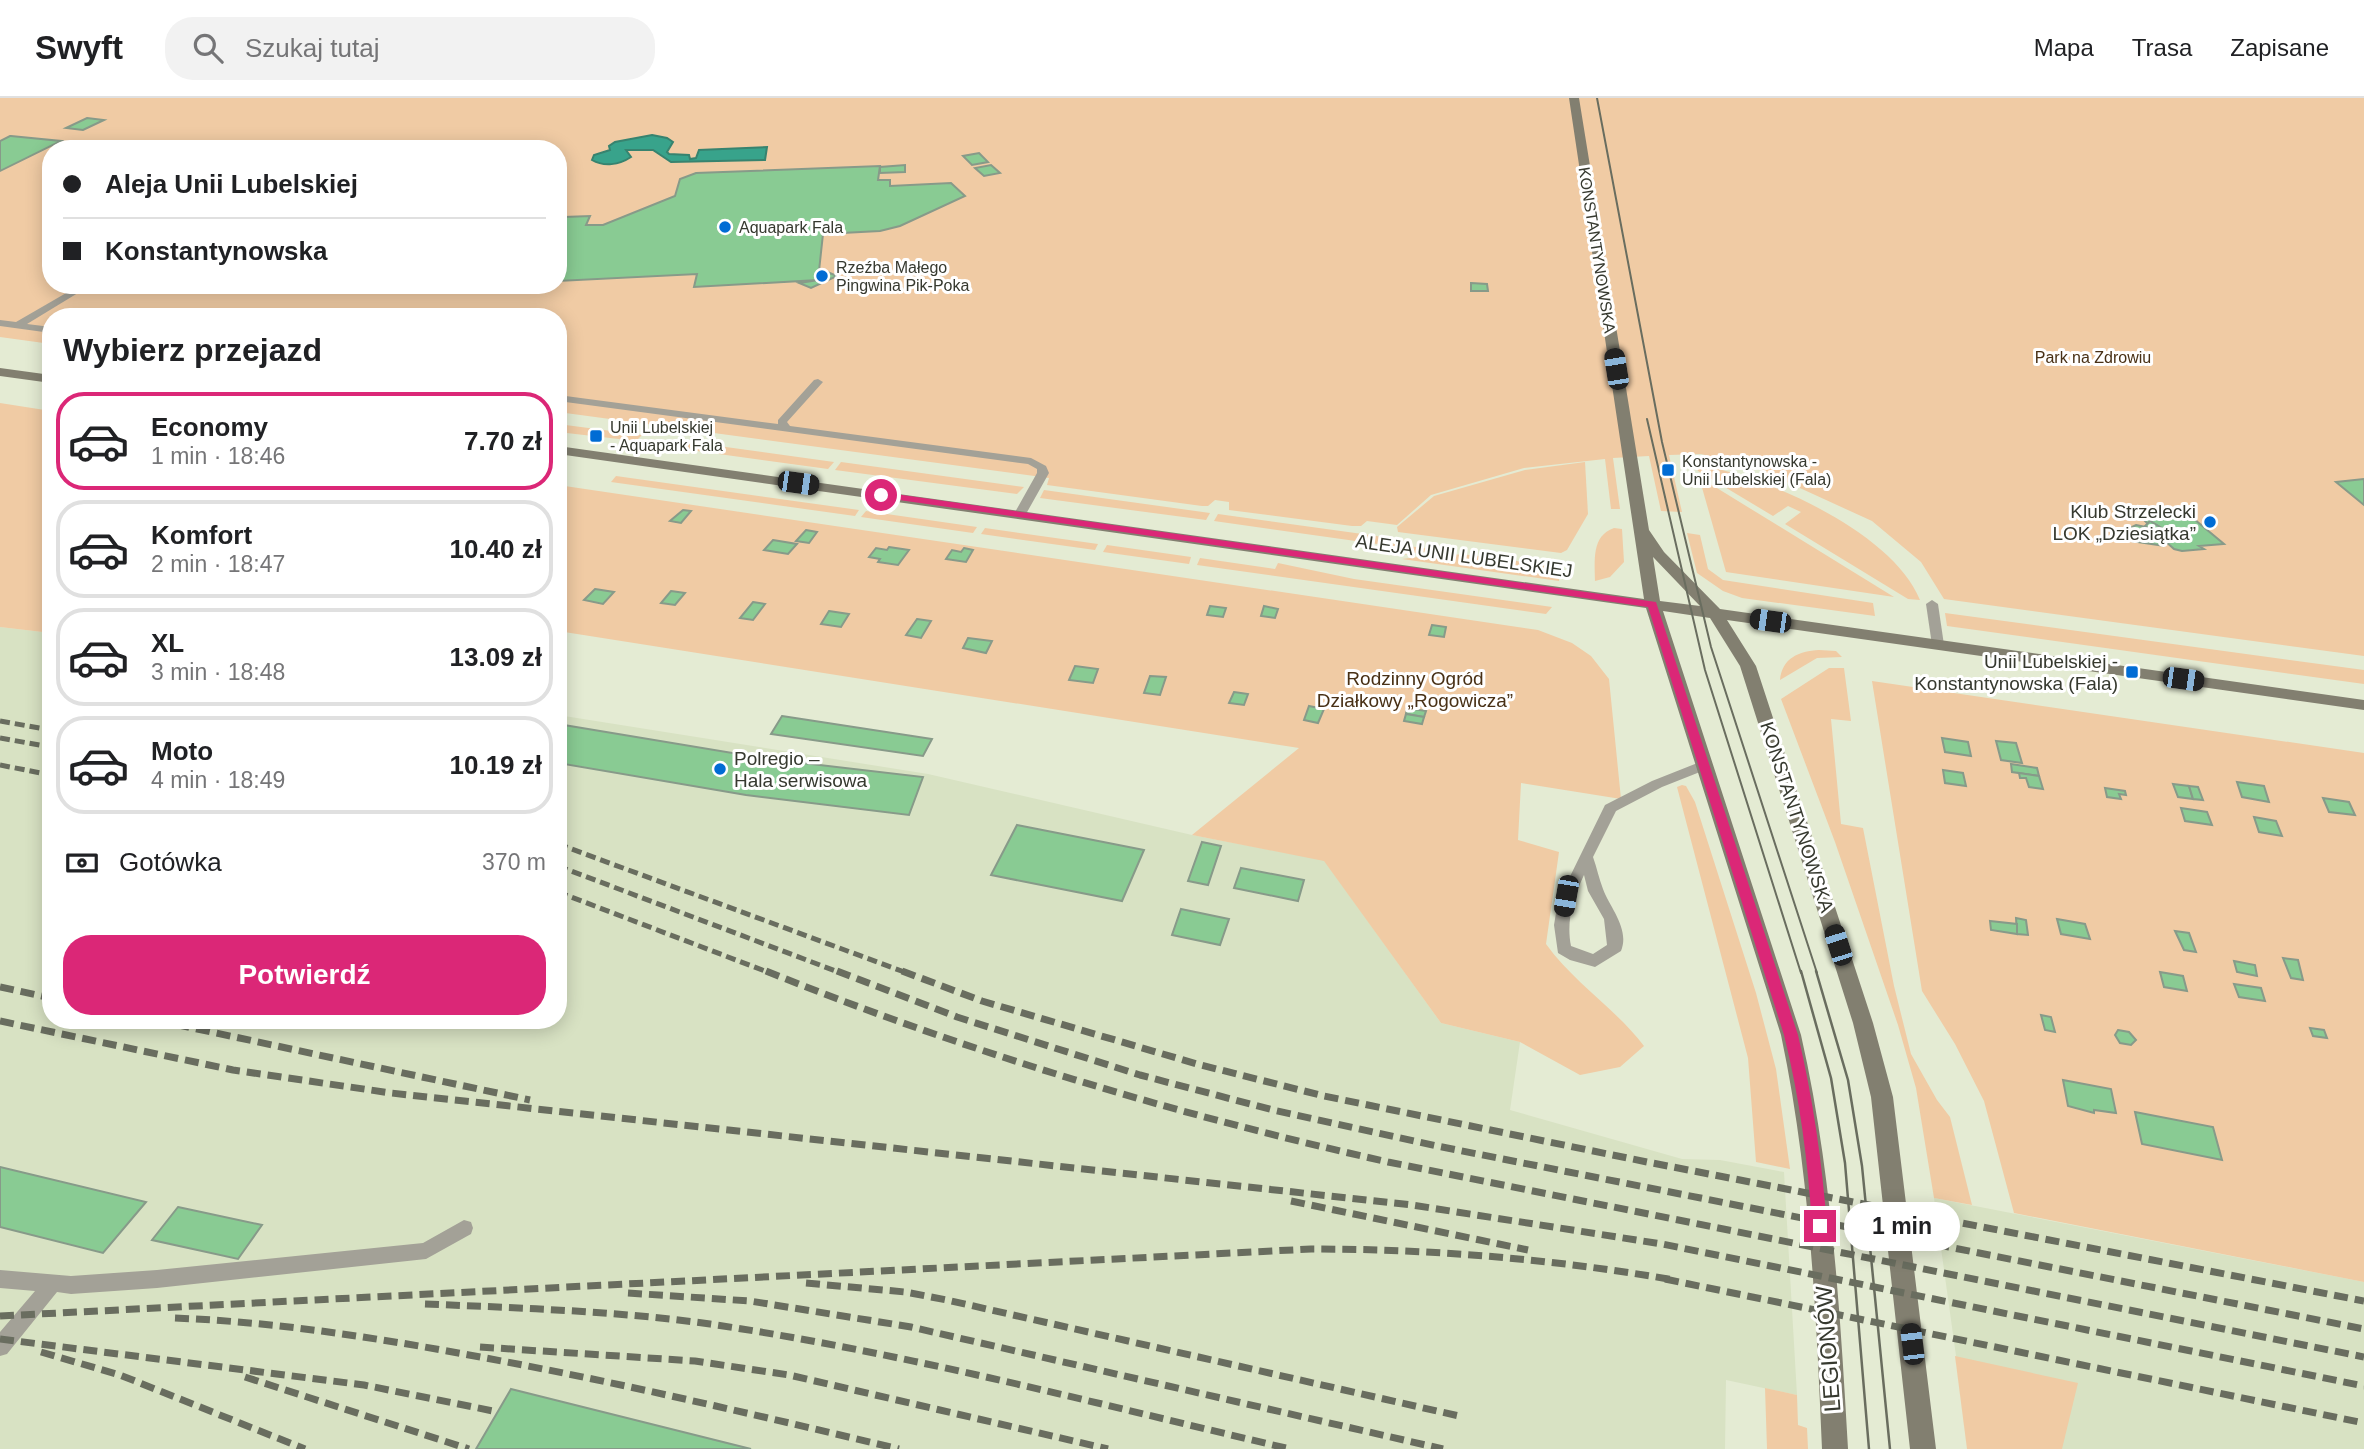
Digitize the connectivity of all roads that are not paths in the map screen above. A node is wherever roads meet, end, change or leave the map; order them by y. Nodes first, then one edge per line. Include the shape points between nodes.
1 (1574, 98) edge
2 (71, 294) edge
3 (47, 308) edge
4 (42, 311) edge
5 (0, 323) edge
6 (18, 325) junction
7 (42, 329) edge
8 (0, 372) edge
9 (42, 378) edge
10 (818, 382) dead end
11 (567, 399) edge
12 (786, 428) junction
13 (567, 451) edge
14 (1020, 514) junction
15 (1640, 527) junction
16 (1932, 604) dead end
17 (1653, 605) junction
18 (1715, 613) junction
19 (1938, 645) junction
20 (2364, 705) edge
21 (1705, 765) junction
22 (1586, 857) junction
23 (464, 1228) dead end
24 (1821, 1249) joint
25 (0, 1279) edge
26 (52, 1284) junction
27 (0, 1347) edge
28 (1835, 1449) edge
29 (1923, 1449) edge

1 - 15 main road, KONSTANTYNOWSKA
2 - 3 lane
4 - 6 lane
5 - 6 lane
6 - 7 lane
8 - 9 main road
10 - 12 lane via 782,422
11 - 12 lane
12 - 14 lane via 1031,461 1043,473
13 - 14 main road, ALEJA UNII LUBELSKIEJ
14 - 17 main road, ALEJA UNII LUBELSKIEJ
15 - 17 main road, KONSTANTYNOWSKA
15 - 18 main road, KONSTANTYNOWSKA via 1659,555
16 - 19 lane
17 - 18 main road, ALEJA UNII LUBELSKIEJ
17 - 21 main road, KONSTANTYNOWSKA
18 - 19 main road, ALEJA UNII LUBELSKIEJ
18 - 29 main road, KONSTANTYNOWSKA via 1756,687 1863,1023 1886,1119
19 - 20 main road, ALEJA UNII LUBELSKIEJ
21 - 22 lane via 1610,808
21 - 24 main road, KONSTANTYNOWSKA via 1802,1079 1815,1157
22 - 22 lane via 1566,896 1560,934 1564,949 1595,961 1615,947 1612,919 1596,891
23 - 26 lane via 426,1251 158,1279
24 - 28 main road, LEGIONÓW
25 - 26 lane
26 - 27 lane

